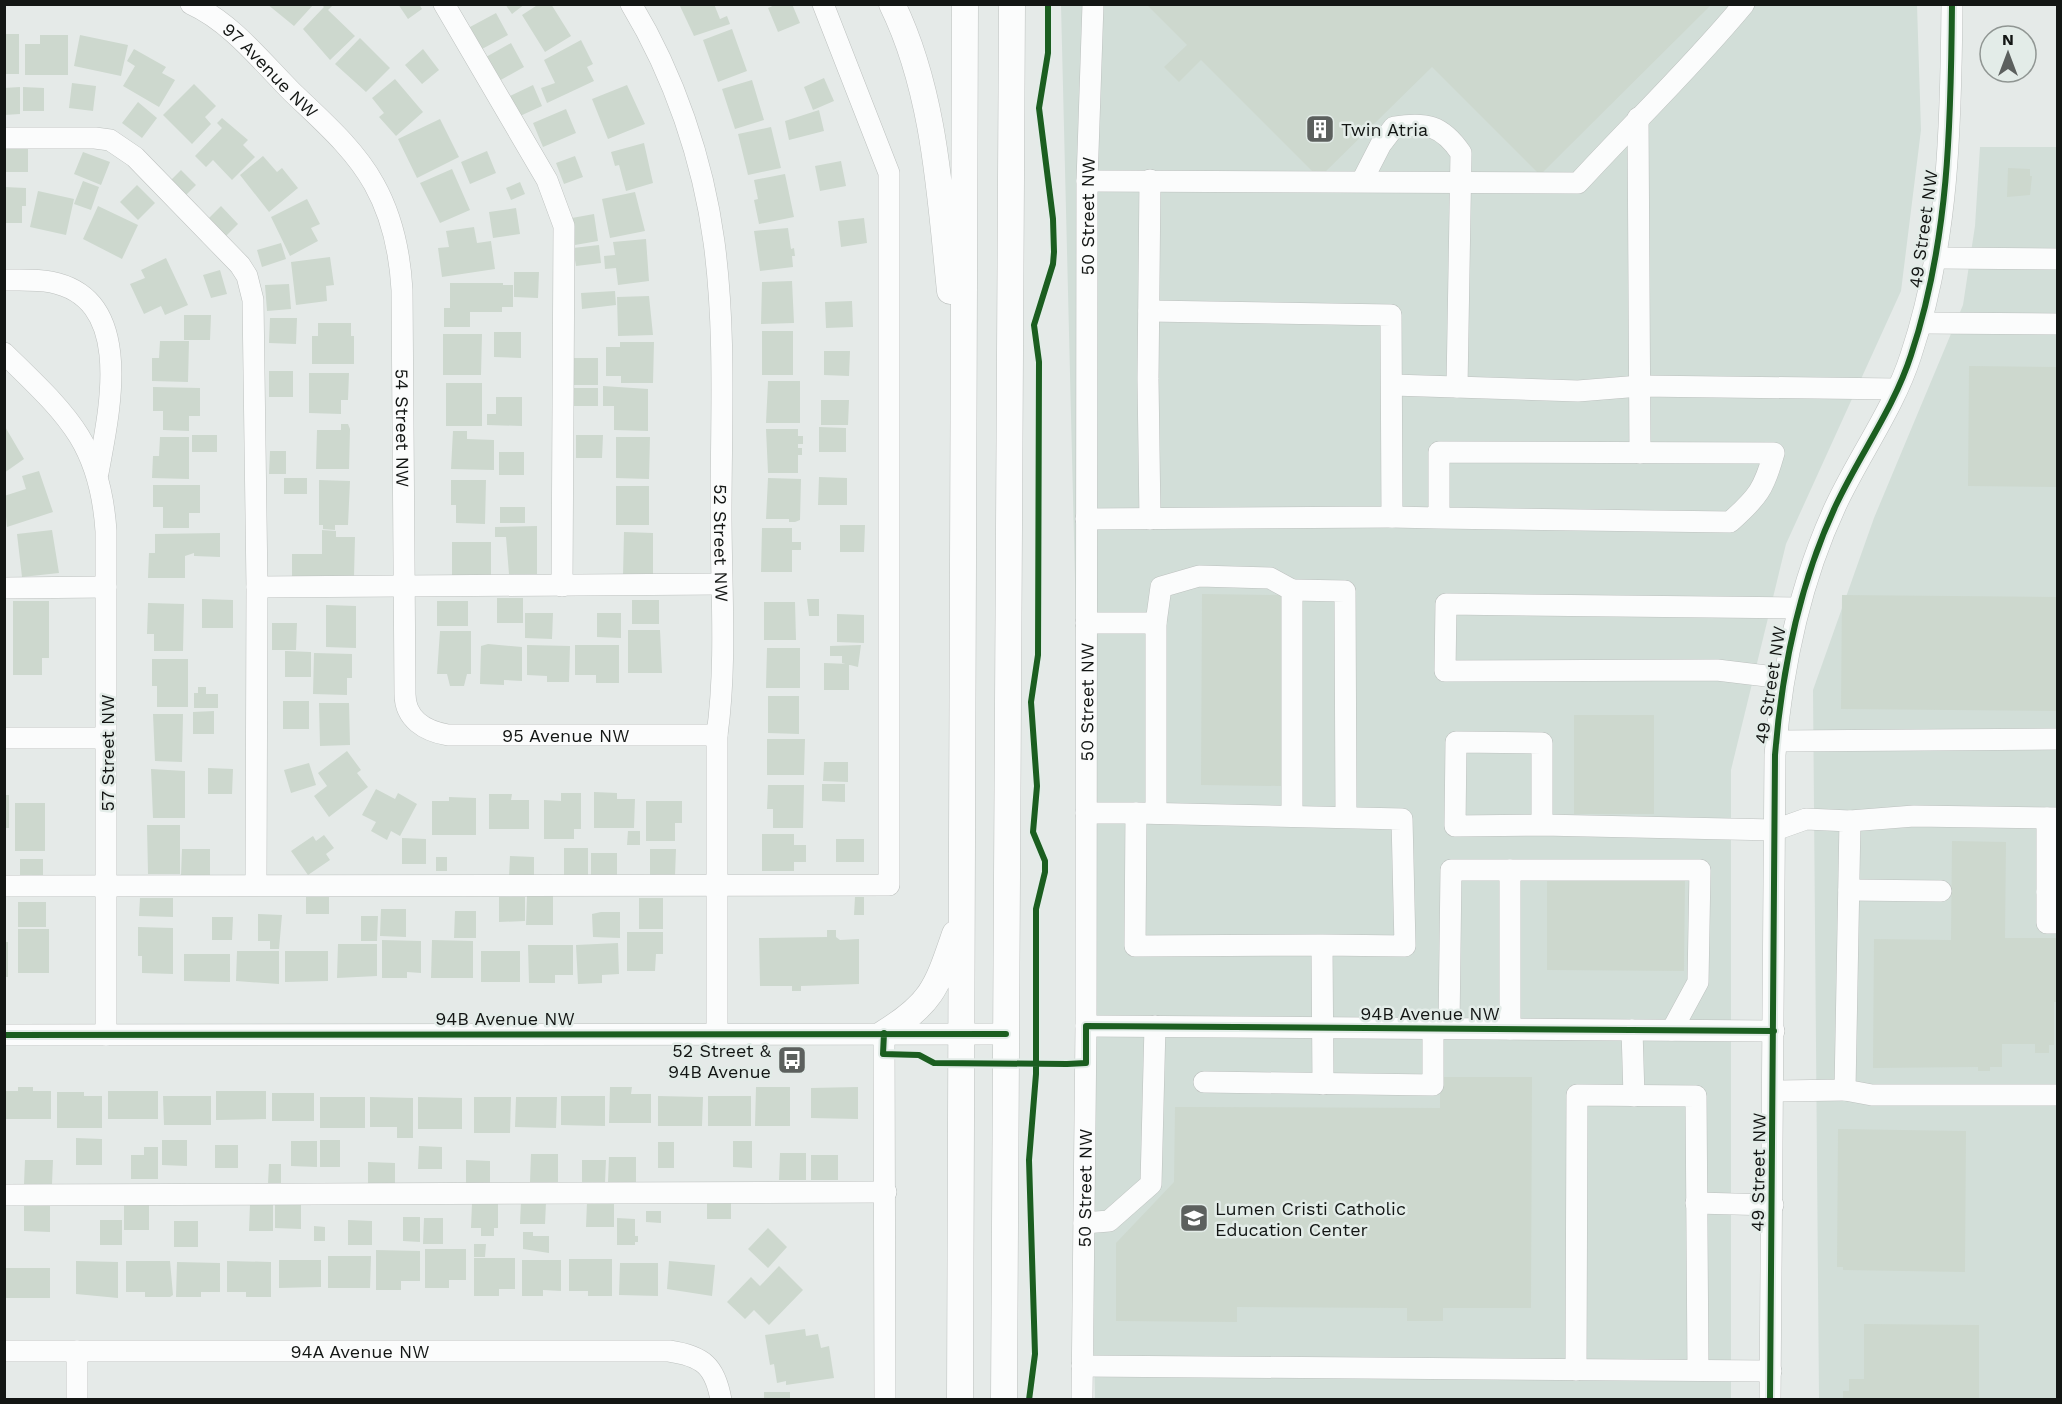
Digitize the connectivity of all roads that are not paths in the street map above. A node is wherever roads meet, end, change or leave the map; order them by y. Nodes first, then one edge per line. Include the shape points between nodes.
1 (191, 4) edge
2 (444, 4) edge
3 (631, 4) edge
4 (823, 4) edge
5 (892, 4) edge
6 (965, 4) edge
7 (994, 4) edge
8 (1012, 4) edge
9 (1093, 4) edge
10 (1744, 4) edge
11 (1952, 4) edge
12 (1011, 101) junction
13 (1638, 118) junction
14 (4, 138) edge
15 (343, 143) joint
16 (1150, 180) junction
17 (1087, 181) junction
18 (1362, 181) junction
19 (1460, 182) junction
20 (1936, 258) junction
21 (2058, 259) edge
22 (4, 280) edge
23 (1149, 311) junction
24 (1921, 323) junction
25 (2058, 324) edge
26 (4, 353) edge
27 (1393, 385) junction
28 (1640, 386) junction
29 (1457, 387) junction
30 (1897, 388) junction
31 (963, 437) junction
32 (1640, 453) junction
33 (98, 473) junction
34 (1392, 517) junction
35 (1439, 518) junction
36 (1086, 519) junction
37 (1150, 519) junction
38 (721, 584) junction
39 (404, 586) junction
40 (562, 586) junction
41 (106, 587) junction
42 (257, 587) junction
43 (4, 588) edge
44 (1292, 590) junction
45 (1798, 608) junction
46 (1086, 622) junction
47 (1156, 622) junction
48 (1783, 678) junction
49 (418, 723) joint
50 (717, 735) junction
51 (4, 738) edge
52 (106, 738) junction
53 (2058, 739) edge
54 (1776, 741) junction
55 (1086, 813) junction
56 (1146, 813) junction
57 (1292, 816) junction
58 (1346, 817) junction
59 (2052, 818) edge
60 (1850, 821) junction
61 (1542, 825) junction
62 (1775, 830) junction
63 (1510, 870) junction
64 (256, 884) junction
65 (717, 884) junction
66 (4, 886) edge
67 (107, 886) junction
68 (1849, 890) junction
69 (1941, 891) dead end
70 (2052, 892) edge
71 (962, 914) junction
72 (2058, 923) edge
73 (1322, 945) junction
74 (1086, 1026) junction
75 (1155, 1026) junction
76 (1323, 1028) junction
77 (1441, 1028) junction
78 (1510, 1029) junction
79 (1632, 1030) junction
80 (1672, 1030) junction
81 (1774, 1031) junction
82 (717, 1033) junction
83 (884, 1033) junction
84 (962, 1034) junction
85 (1006, 1034) junction
86 (4, 1035) edge
87 (106, 1035) junction
88 (1204, 1082) dead end
89 (1323, 1084) junction
90 (1845, 1090) junction
91 (1774, 1091) junction
92 (2058, 1095) edge
93 (1634, 1096) junction
94 (886, 1192) junction
95 (4, 1195) edge
96 (1696, 1203) junction
97 (1773, 1205) junction
98 (1084, 1222) junction
99 (4, 1351) edge
100 (77, 1351) junction
101 (1082, 1366) junction
102 (1576, 1370) junction
103 (1698, 1370) junction
104 (1771, 1371) junction
105 (77, 1400) edge
106 (721, 1400) edge
107 (885, 1400) edge
108 (960, 1400) edge
109 (1005, 1400) edge
110 (1082, 1400) edge
111 (1770, 1400) edge

1 - 15 street, 97 Avenue NW via 251,50
2 - 40 street via 547,180 564,226
3 - 38 street, 52 Street NW via 662,62 697,159 714,241 720,314
4 - 65 street via 889,173 889,885
5 - 31 main road via 932,130
6 - 31 main road
7 - 12 main road
8 - 12 main road
9 - 17 street, 50 Street NW
10 - 13 street via 1661,98
11 - 20 street, 49 Street NW via 1951,127
12 - 85 main road
13 - 19 street via 1578,183
13 - 28 street
14 - 42 street via 110,140 135,157 247,276 253,300
15 - 39 street, 54 Street NW via 374,185 401,267
16 - 17 street
16 - 18 street
16 - 23 street
17 - 36 street, 50 Street NW
18 - 19 street
18 - 19 street via 1394,127 1419,123 1449,135 1461,153
19 - 29 street
20 - 21 street
20 - 24 street, 49 Street NW
22 - 33 street, 57 Street NW via 51,282 67,287 101,316 110,347 109,401
23 - 27 street via 1391,315
23 - 37 street
24 - 25 street
24 - 30 street, 49 Street NW
26 - 33 street, 57 Street NW via 64,413
27 - 29 street
27 - 34 street
28 - 29 street via 1578,391
28 - 30 street
28 - 32 street
30 - 45 street, 49 Street NW via 1821,537
31 - 71 main road
32 - 35 street via 1439,452
32 - 35 street via 1774,453 1756,499 1730,522
33 - 41 street, 57 Street NW via 106,531
34 - 35 street
34 - 37 street
36 - 37 street
36 - 46 street, 50 Street NW
38 - 40 street
38 - 50 street, 52 Street NW
39 - 40 street
39 - 42 street
39 - 49 street, 54 Street NW via 405,702
41 - 43 street
41 - 52 street, 57 Street NW
42 - 64 street
44 - 47 street via 1270,578 1199,576 1161,587
44 - 57 street
44 - 58 street via 1345,591
45 - 48 street, 49 Street NW
45 - 48 street via 1446,604 1445,671 1717,670
46 - 47 street
46 - 55 street, 50 Street NW
47 - 56 street
48 - 54 street, 49 Street NW
49 - 50 street, 95 Avenue NW via 448,735
50 - 65 street, 52 Street NW
51 - 52 street
52 - 67 street, 57 Street NW
53 - 54 street
54 - 62 street, 49 Street NW
55 - 56 street
55 - 74 street, 50 Street NW
56 - 57 street
56 - 73 street via 1136,946
57 - 58 street
58 - 73 street via 1402,819 1405,946
59 - 60 street via 1965,815
59 - 70 street
60 - 62 street via 1806,819
60 - 68 street
61 - 61 street via 1455,826 1456,742 1542,743
61 - 62 street
62 - 81 street, 49 Street NW
63 - 77 street via 1451,870
63 - 78 street
63 - 80 street via 1700,870 1698,982
64 - 65 street
64 - 67 street
65 - 82 street, 52 Street NW
66 - 67 street
67 - 87 street, 57 Street NW
68 - 69 street
68 - 90 street
70 - 72 street via 2047,923
71 - 83 main road via 926,1003
71 - 84 main road
73 - 76 street
74 - 75 street, 94B Avenue NW
74 - 98 street, 50 Street NW
75 - 76 street, 94B Avenue NW
75 - 98 street via 1151,1184 1109,1221
76 - 77 street, 94B Avenue NW
76 - 89 street
77 - 78 street, 94B Avenue NW
77 - 89 street via 1434,1085
78 - 79 street, 94B Avenue NW
79 - 80 street, 94B Avenue NW
79 - 93 street
80 - 81 street, 94B Avenue NW
81 - 91 street, 49 Street NW
82 - 83 street, 94B Avenue NW
82 - 87 street, 94B Avenue NW
83 - 84 street, 94B Avenue NW
83 - 94 street
84 - 85 street, 94B Avenue NW
84 - 108 main road
85 - 109 main road
86 - 87 street, 94B Avenue NW
88 - 89 street
90 - 91 street
90 - 92 street via 1872,1095
91 - 97 street, 49 Street NW
93 - 96 street via 1696,1096
93 - 102 street via 1577,1095
94 - 95 street
94 - 107 street
96 - 97 street
96 - 103 street
97 - 104 street, 49 Street NW
98 - 101 street, 50 Street NW
99 - 100 street, 94A Avenue NW
100 - 105 street
100 - 106 street, 94A Avenue NW via 669,1350 698,1359 711,1368
101 - 102 street
101 - 110 street, 50 Street NW
102 - 103 street
103 - 104 street
104 - 111 street, 49 Street NW

